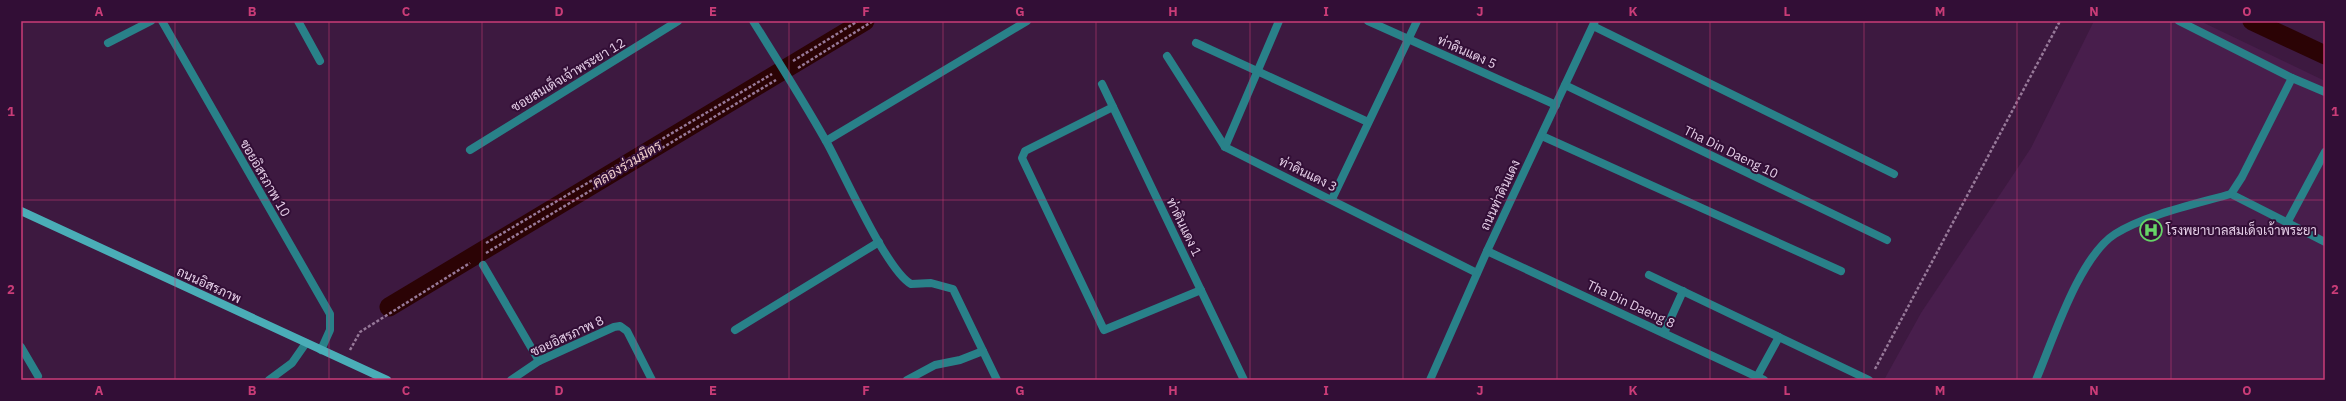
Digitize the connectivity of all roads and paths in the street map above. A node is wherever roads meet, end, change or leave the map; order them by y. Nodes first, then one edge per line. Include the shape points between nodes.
1 (151, 21) edge
2 (162, 21) edge
3 (298, 21) edge
4 (678, 21) edge
5 (753, 21) edge
6 (858, 21) edge
7 (873, 21) edge
8 (1026, 21) edge
9 (1280, 21) edge
10 (1368, 21) edge
11 (1417, 21) edge
12 (2060, 21) edge
13 (2179, 21) edge
14 (1594, 23) edge
15 (1408, 39) junction
16 (108, 43) dead end
17 (1196, 43) dead end
18 (1167, 56) dead end
19 (320, 61) dead end
20 (1259, 70) junction
21 (784, 72) junction
22 (2292, 78) junction
23 (1102, 84) dead end
24 (1565, 85) junction
25 (2325, 92) edge
26 (1556, 105) junction
27 (1113, 107) junction
28 (1368, 122) junction
29 (1542, 136) junction
30 (826, 141) junction
31 (1225, 147) junction
32 (470, 150) dead end
33 (2325, 152) edge
34 (1894, 174) dead end
35 (2231, 194) junction
36 (1332, 200) junction
37 (21, 211) edge
38 (2287, 223) junction
39 (1887, 240) dead end
40 (879, 242) junction
41 (2325, 242) edge
42 (486, 243) dead end
43 (1487, 251) junction
44 (480, 257) dead end
45 (473, 261) dead end
46 (483, 265) dead end
47 (1841, 270) dead end
48 (1477, 273) junction
49 (1649, 275) dead end
50 (1201, 290) junction
51 (1683, 291) junction
52 (735, 330) dead end
53 (1664, 333) junction
54 (1779, 337) junction
55 (306, 343) junction
56 (21, 347) edge
57 (321, 350) junction
58 (983, 351) junction
59 (344, 361) junction
60 (539, 361) junction
61 (38, 376) dead end
62 (1760, 378) edge
63 (269, 380) edge
64 (387, 380) edge
65 (511, 380) edge
66 (652, 380) edge
67 (907, 380) edge
68 (997, 380) edge
69 (1244, 380) edge
70 (1430, 380) edge
71 (1869, 380) edge
72 (2036, 380) edge

1 - 16 street
2 - 57 street, ซอยอิสรภาพ 10 via 330,314 330,330
3 - 19 street
4 - 32 street, ซอยสมเด็จเจ้าพระยา 12
5 - 21 street
6 - 21 path
7 - 21 path
8 - 30 street
9 - 20 street
10 - 15 street, ท่าดินแดง 5
11 - 15 street
12 - 71 path
13 - 22 street
14 - 24 street, ถนนท่าดินแดง
14 - 34 street
15 - 26 street, ท่าดินแดง 5
15 - 28 street
17 - 20 street
18 - 31 street
20 - 28 street
20 - 31 street
21 - 30 street
21 - 42 path
21 - 44 path
22 - 25 street
22 - 35 street
23 - 27 street, ท่าดินแดง 1
24 - 26 street, ถนนท่าดินแดง
24 - 39 street, Tha Din Daeng 10
26 - 29 street, ถนนท่าดินแดง
27 - 50 street, ท่าดินแดง 1
27 - 50 street via 1024,151 1022,158 1097,316 1104,330
28 - 36 street
29 - 43 street, ถนนท่าดินแดง
29 - 47 street
30 - 40 street
31 - 36 street, ท่าดินแดง 3
33 - 38 street
35 - 38 street
35 - 72 street via 2150,219 2115,234 2096,253 2082,274
36 - 48 street, ท่าดินแดง 3
37 - 55 main road, ถนนอิสรภาพ
38 - 41 street
40 - 52 street
40 - 58 street via 906,282 931,283 953,289
43 - 48 street, ถนนท่าดินแดง
43 - 53 street, Tha Din Daeng 8
45 - 59 path via 360,332
46 - 60 street
48 - 70 street, ถนนท่าดินแดง
49 - 51 street
50 - 69 street, ท่าดินแดง 1
51 - 53 street
51 - 54 street
53 - 62 street, Tha Din Daeng 8
54 - 62 street
54 - 71 street
55 - 57 main road, ถนนอิสรภาพ
55 - 63 street via 292,363
56 - 61 street
57 - 59 main road, ถนนอิสรภาพ
58 - 67 street via 960,360 935,365
58 - 68 street
59 - 64 main road, ถนนอิสรภาพ
60 - 65 street, ซอยอิสรภาพ 8
60 - 66 street, ซอยอิสรภาพ 8 via 620,326 627,331

